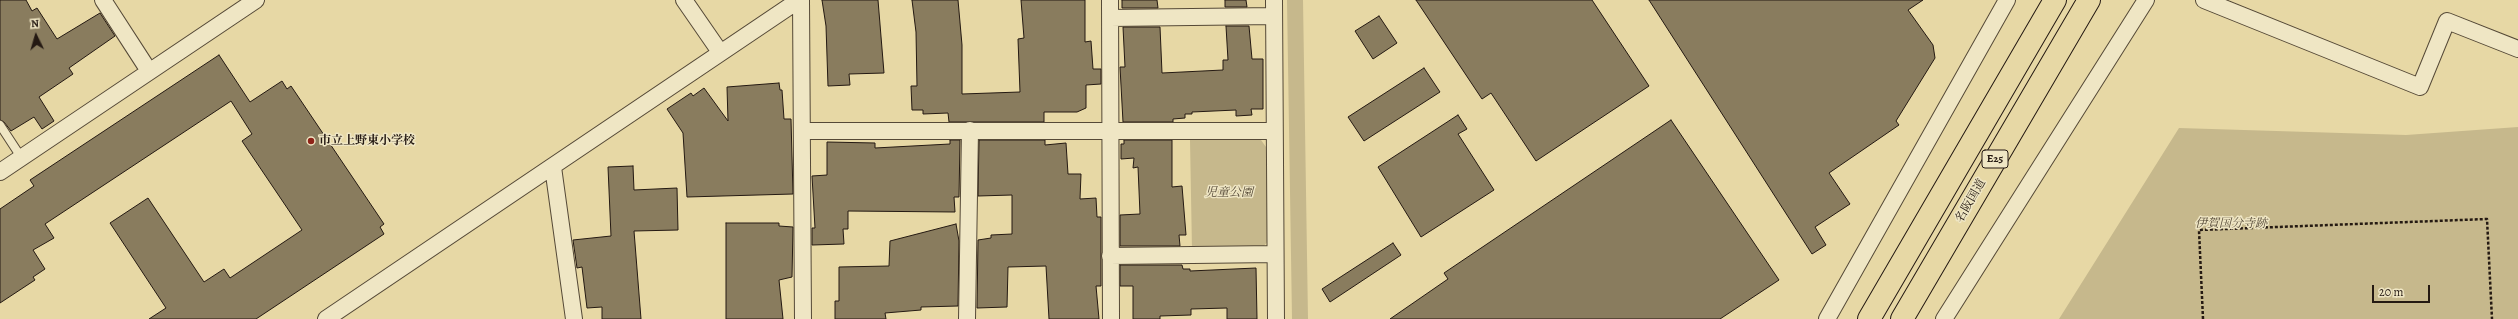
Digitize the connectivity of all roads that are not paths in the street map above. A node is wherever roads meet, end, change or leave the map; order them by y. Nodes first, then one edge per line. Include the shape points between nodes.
1 (103, 0) edge
2 (256, 0) edge
3 (684, 0) edge
4 (800, 0) edge
5 (1110, 0) edge
6 (1274, 0) edge
7 (2007, 0) edge
8 (2055, 0) edge
9 (2089, 0) edge
10 (2146, 0) edge
11 (2204, 0) edge
12 (1274, 16) junction
13 (1110, 18) junction
14 (2518, 49) edge
15 (720, 52) junction
16 (149, 71) junction
17 (0, 125) edge
18 (970, 130) junction
19 (1110, 130) junction
20 (803, 131) junction
21 (1274, 131) junction
22 (21, 157) junction
23 (553, 167) junction
24 (0, 172) edge
25 (1275, 254) junction
26 (1110, 256) junction
27 (342, 313) edge
28 (326, 319) edge
29 (574, 319) edge
30 (803, 319) edge
31 (967, 319) edge
32 (1111, 319) edge
33 (1276, 319) edge
34 (1827, 319) edge
35 (1869, 319) edge
36 (1902, 319) edge
37 (1944, 319) edge

1 - 16 street
2 - 16 street
3 - 15 street
4 - 15 street
4 - 20 street
5 - 13 street
6 - 12 street
7 - 34 street
8 - 35 highway, E25
9 - 36 highway, 名阪国道 / E25
10 - 37 street
11 - 14 street via 2420,87 2448,21
12 - 13 street
12 - 21 street
13 - 19 street
15 - 23 street
16 - 22 street
17 - 22 lane
18 - 19 street
18 - 20 street
18 - 31 street
19 - 21 street via 1190,133
19 - 26 street
20 - 30 street
21 - 25 street
22 - 24 street
23 - 27 street
23 - 29 street
25 - 26 street
25 - 33 street
26 - 32 street
27 - 28 street

